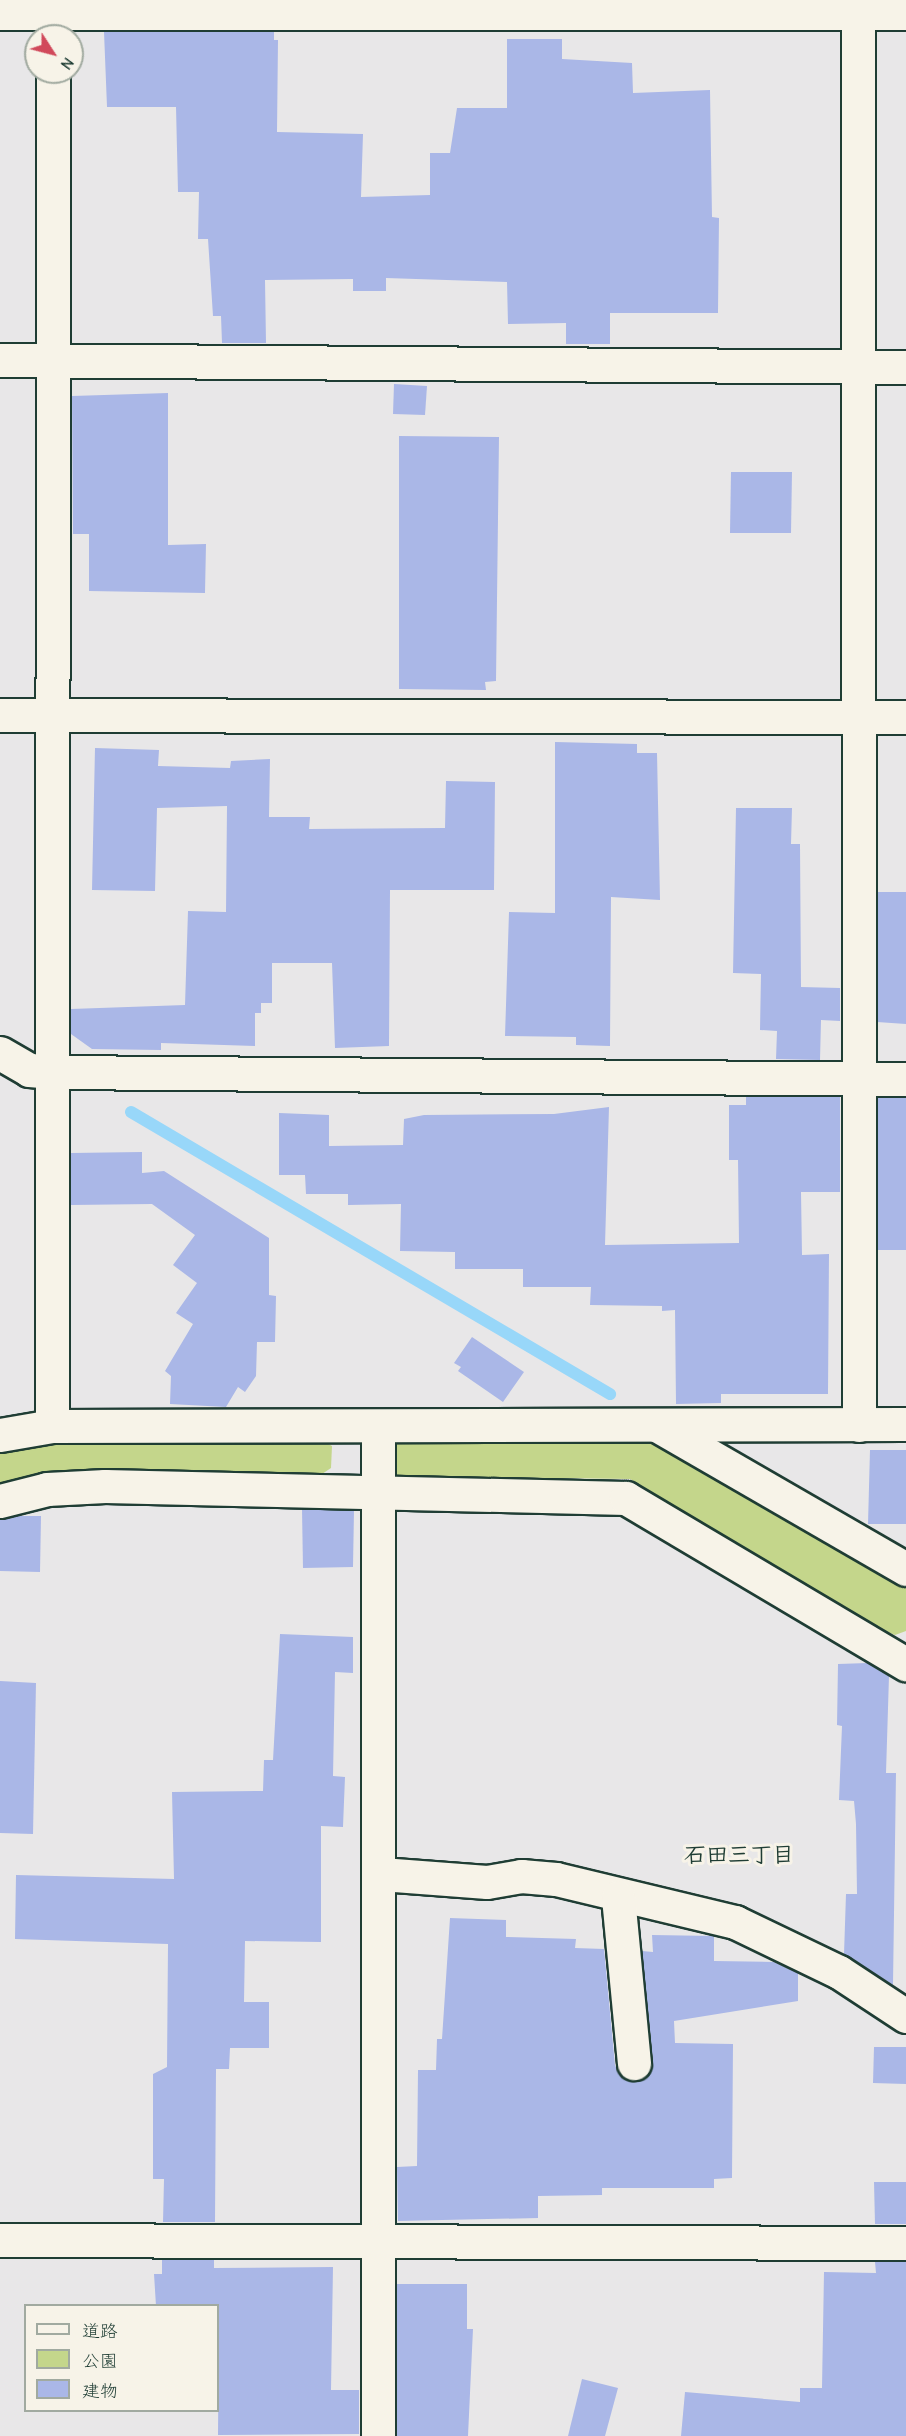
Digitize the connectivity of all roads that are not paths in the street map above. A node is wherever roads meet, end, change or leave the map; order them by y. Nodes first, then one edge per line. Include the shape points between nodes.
1 (858, 6) edge
2 (0, 13) edge
3 (906, 13) edge
4 (53, 16) edge
5 (53, 84) edge
6 (49, 359) junction
7 (0, 360) edge
8 (856, 367) junction
9 (906, 367) edge
10 (50, 714) junction
11 (0, 715) edge
12 (857, 716) junction
13 (906, 717) edge
14 (0, 1053) edge
15 (54, 1072) junction
16 (855, 1079) junction
17 (906, 1079) edge
18 (906, 1424) edge
19 (859, 1425) junction
20 (52, 1426) junction
21 (659, 1426) junction
22 (378, 1428) junction
23 (0, 1435) edge
24 (378, 1492) junction
25 (0, 1501) edge
26 (906, 1569) edge
27 (906, 1664) edge
28 (381, 1874) junction
29 (618, 1897) junction
30 (906, 2016) edge
31 (634, 2063) dead end
32 (0, 2240) edge
33 (906, 2242) edge
34 (380, 2244) junction
35 (378, 2436) edge

1 - 3 street
1 - 4 street
1 - 8 street
2 - 4 street
5 - 6 street
6 - 7 street
6 - 8 street
6 - 10 street
8 - 9 street
8 - 12 street
10 - 11 street
10 - 12 street
10 - 15 street
12 - 13 street
12 - 16 street
14 - 15 street via 29,1070
15 - 16 street
15 - 20 street
16 - 17 street
16 - 19 street
18 - 19 street
19 - 21 street
20 - 22 street
20 - 23 street
21 - 22 street
21 - 26 street
22 - 24 street
24 - 25 street via 105,1486 47,1489
24 - 27 street via 626,1498
24 - 28 street
28 - 29 street via 487,1882 521,1876 556,1879
28 - 34 street
29 - 30 street via 735,1922 839,1972
29 - 31 street
32 - 34 street
33 - 34 street
34 - 35 street

